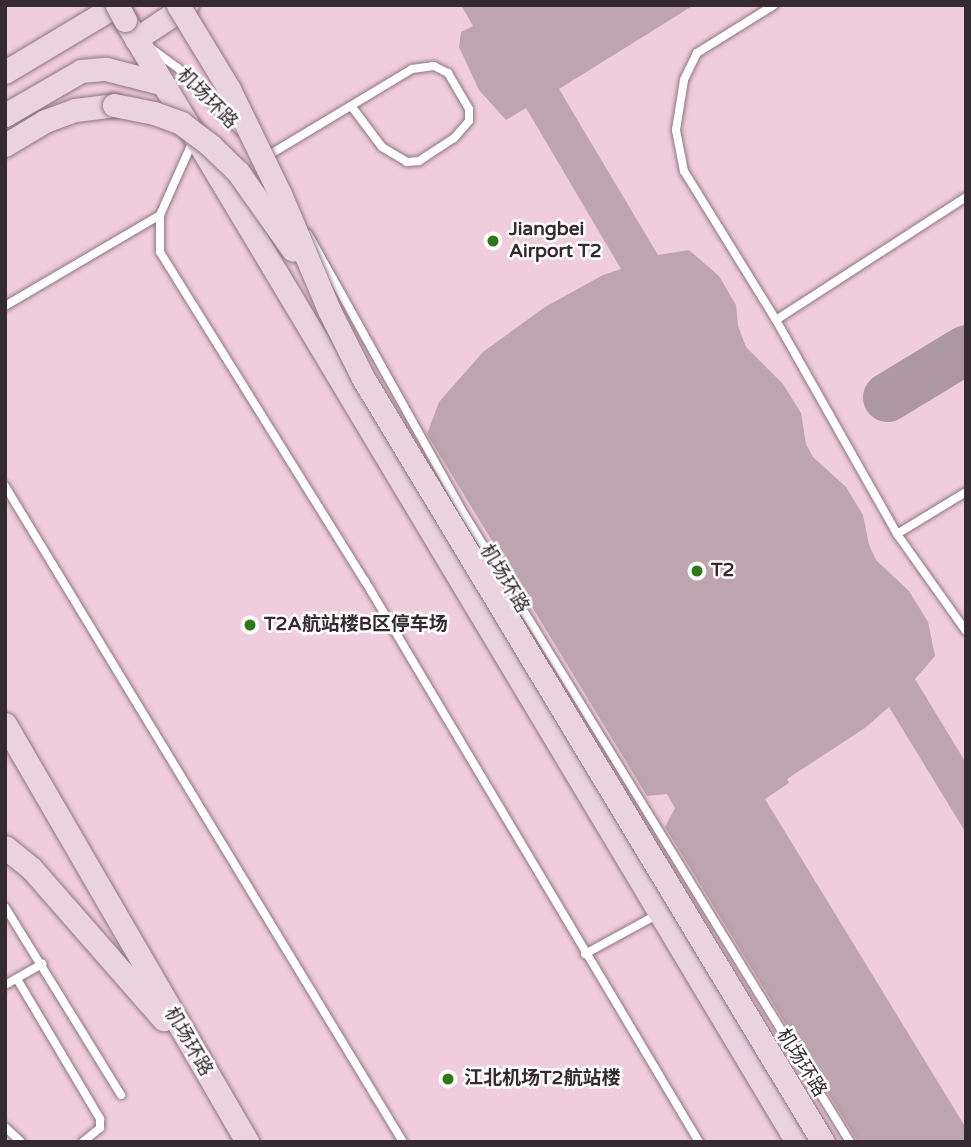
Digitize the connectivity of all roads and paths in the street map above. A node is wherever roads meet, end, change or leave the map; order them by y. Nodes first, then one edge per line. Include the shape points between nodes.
1 (178, 5) edge
2 (187, 5) edge
3 (774, 5) edge
4 (126, 22) edge
5 (5, 72) edge
6 (161, 83) junction
7 (352, 107) junction
8 (5, 115) edge
9 (195, 138) junction
10 (5, 145) edge
11 (264, 158) junction
12 (966, 197) edge
13 (160, 215) junction
14 (317, 284) junction
15 (5, 306) edge
16 (776, 320) junction
17 (5, 486) edge
18 (966, 492) edge
19 (897, 534) junction
20 (966, 631) edge
21 (5, 724) edge
22 (12, 739) edge
23 (5, 847) edge
24 (5, 907) edge
25 (661, 913) junction
26 (585, 954) junction
27 (42, 964) junction
28 (17, 979) junction
29 (5, 985) edge
30 (195, 1055) junction
31 (121, 1095) dead end
32 (5, 1127) edge
33 (21, 1142) edge
34 (83, 1142) edge
35 (247, 1142) edge
36 (402, 1142) edge
37 (699, 1142) edge
38 (797, 1142) edge
39 (823, 1142) edge
40 (850, 1142) edge

1 - 14 street, bridge via 229,89
2 - 4 street
3 - 16 lane via 697,53 684,80 676,130 684,171
4 - 5 street
4 - 6 street, 机场环路
4 - 11 lane, 机场环路 via 202,90
6 - 8 street via 106,69 81,72
6 - 9 street, 机场环路
7 - 7 lane via 412,69 434,66 447,73 469,109 469,121 442,146 419,161 407,162 382,147
7 - 11 lane
9 - 13 lane
9 - 25 street, 机场环路
10 - 14 street, bridge via 45,121 75,110 114,105 181,123 238,172
11 - 40 lane, 机场环路 via 464,514
12 - 16 lane
13 - 15 lane
13 - 26 lane via 160,252 365,581
14 - 39 street, 机场环路, bridge via 363,378
16 - 19 lane
17 - 36 lane
18 - 19 lane
19 - 20 lane
21 - 22 street, 机场环路
22 - 30 street, 机场环路
23 - 30 street via 31,868
24 - 27 lane
25 - 26 lane
25 - 38 street, 机场环路
26 - 37 lane
27 - 28 lane
27 - 31 lane
28 - 29 lane
28 - 34 lane via 100,1119 100,1128
30 - 35 street, 机场环路
32 - 33 lane

